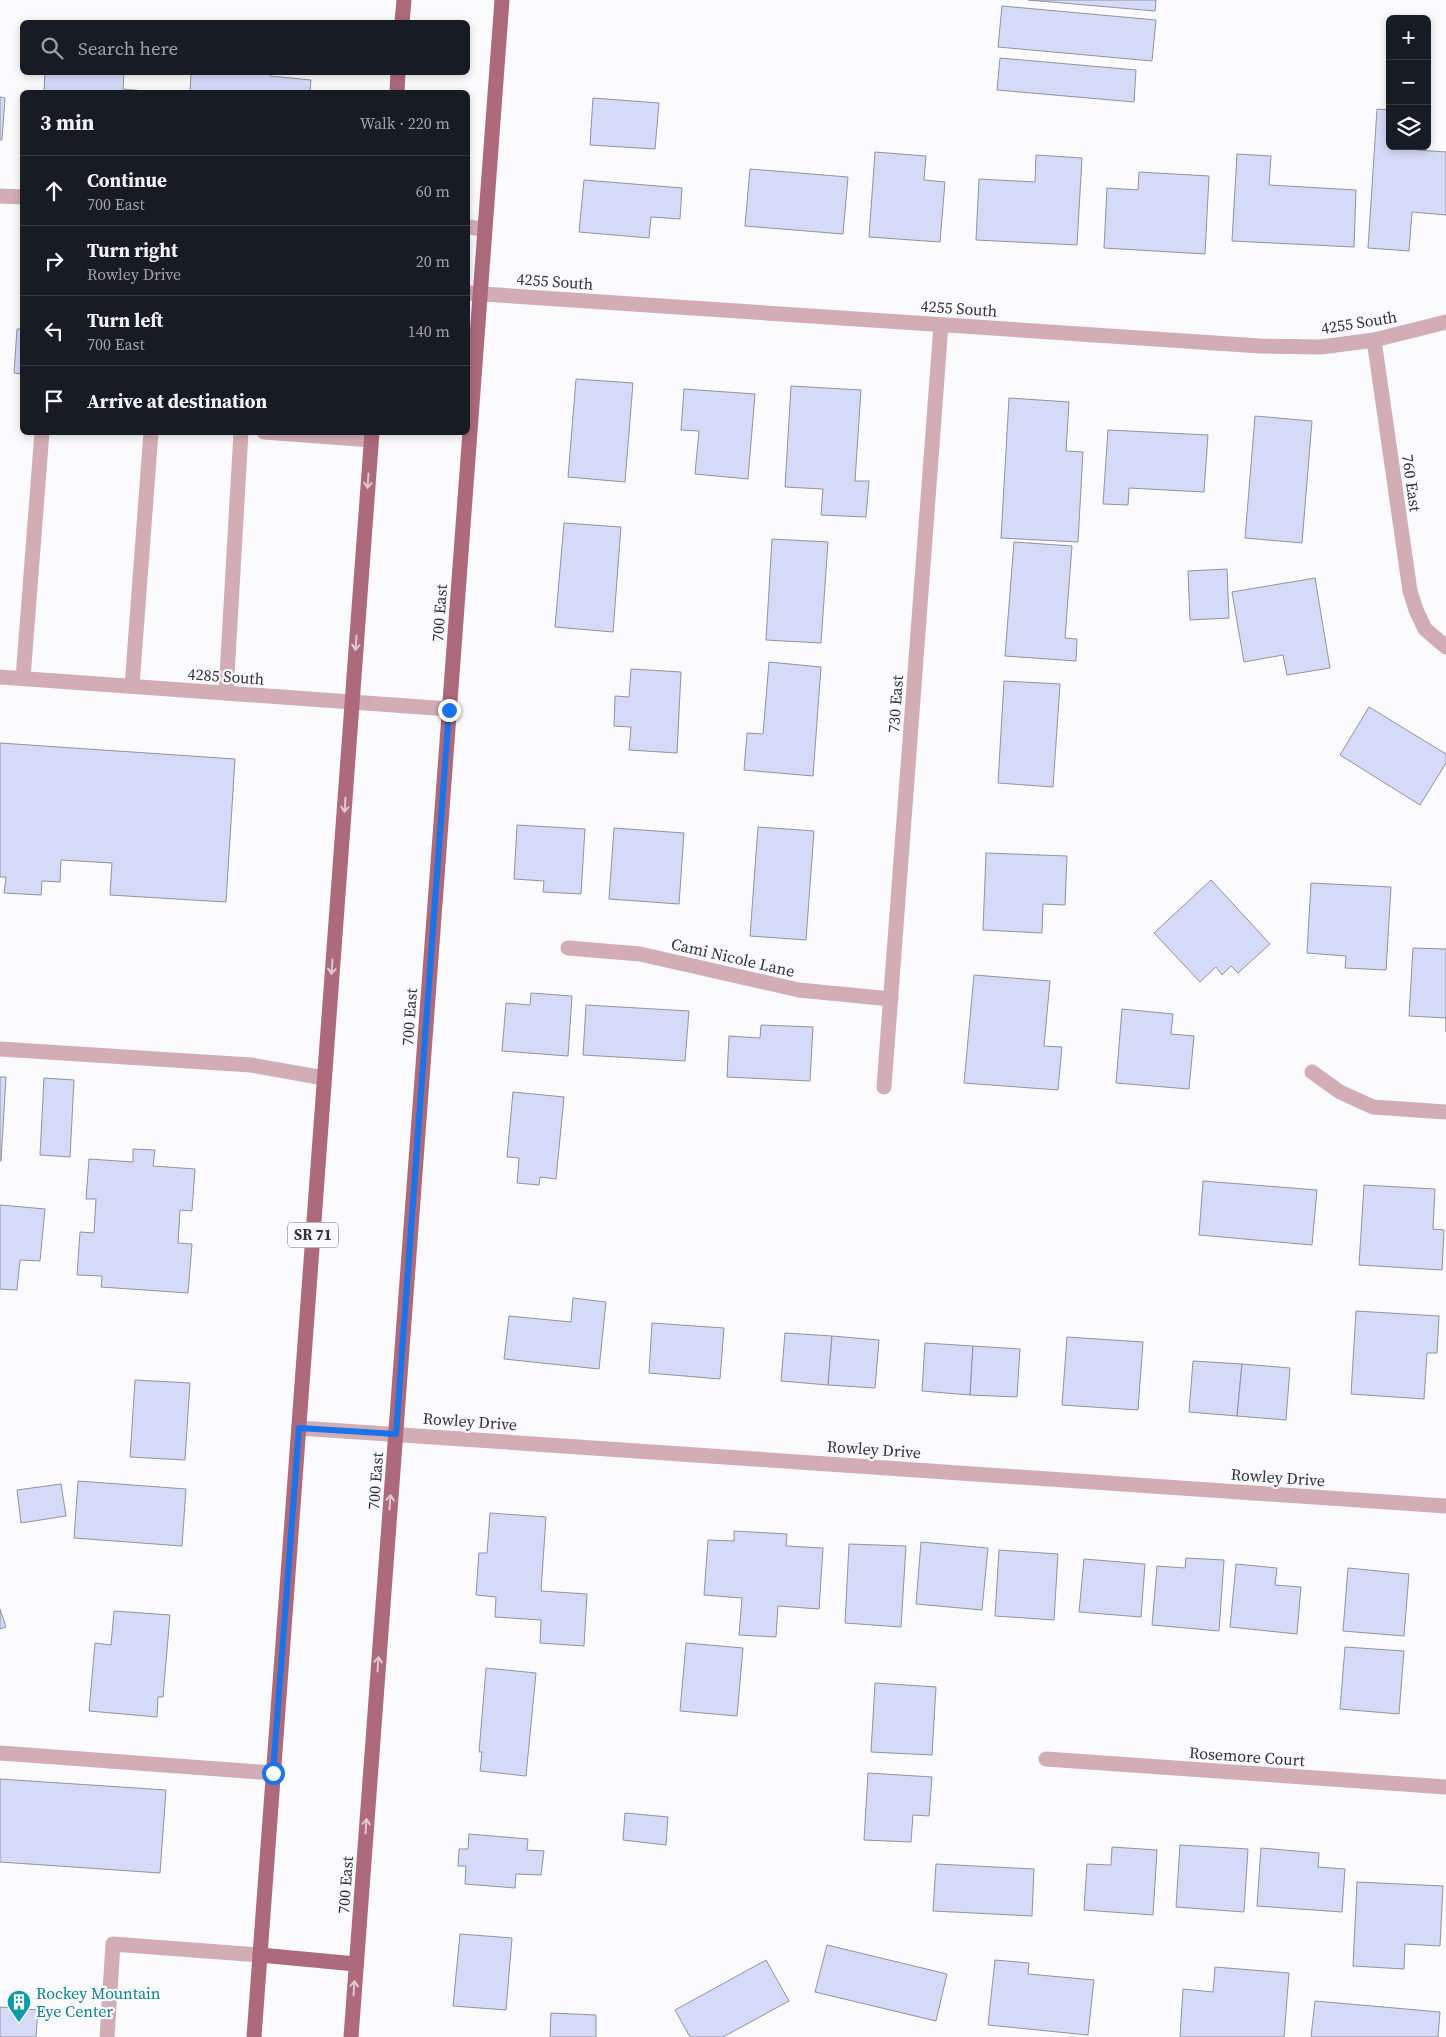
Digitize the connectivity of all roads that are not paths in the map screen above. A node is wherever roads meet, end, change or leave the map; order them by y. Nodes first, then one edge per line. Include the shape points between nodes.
1 (404, 0) edge
2 (502, 0) edge
3 (402, 20) edge
4 (398, 75) edge
5 (397, 90) edge
6 (0, 196) edge
7 (20, 197) edge
8 (470, 228) edge
9 (484, 229) junction
10 (474, 293) edge
11 (1446, 322) edge
12 (941, 325) junction
13 (1374, 340) junction
14 (470, 360) edge
15 (42, 435) edge
16 (151, 435) edge
17 (240, 435) edge
18 (344, 435) edge
19 (465, 435) edge
20 (371, 436) edge
21 (1446, 647) edge
22 (0, 677) edge
23 (23, 678) junction
24 (132, 686) junction
25 (226, 693) junction
26 (352, 702) junction
27 (449, 710) junction
28 (568, 948) dead end
29 (891, 998) junction
30 (0, 1049) edge
31 (1312, 1072) dead end
32 (324, 1078) junction
33 (884, 1087) dead end
34 (1446, 1112) edge
35 (299, 1428) junction
36 (396, 1434) junction
37 (1446, 1506) edge
38 (0, 1753) edge
39 (1046, 1759) dead end
40 (273, 1773) junction
41 (1446, 1787) edge
42 (260, 1955) junction
43 (356, 1964) junction
44 (107, 2037) edge
45 (254, 2037) edge
46 (351, 2037) edge

1 - 3 main road
2 - 9 main road, 700 East
4 - 5 main road
6 - 7 street
8 - 9 street
9 - 10 main road, 700 East
10 - 12 street, 4255 South
10 - 14 main road, 700 East
11 - 13 street, 4255 South
12 - 13 street, 4255 South via 1260,346 1321,346
12 - 29 street, 730 East
13 - 21 street, 760 East via 1410,591 1425,629
15 - 23 street
16 - 24 street
17 - 25 street
18 - 20 street
19 - 27 main road, 700 East
20 -> 26 main road, SR 71
22 - 23 street, 4285 South
23 - 24 street, 4285 South
24 - 25 street, 4285 South
25 - 26 street, 4285 South
26 - 27 street, 4285 South
26 -> 32 main road, SR 71
27 - 36 main road, 700 East
28 - 29 street, Cami Nicole Lane via 640,954 799,990
29 - 33 street, 730 East
30 - 32 street via 250,1065
31 - 34 street via 1340,1092 1373,1106
32 - 35 main road, SR 71
35 - 36 street, Rowley Drive
35 - 40 main road, SR 71
36 - 37 street, Rowley Drive
43 -> 36 main road, 700 East
38 - 40 street
39 - 41 street, Rosemore Court
40 - 42 main road, SR 71
42 - 43 main road
42 - 44 street via 113,1944
42 - 45 main road, SR 71
46 -> 43 main road, 700 East

